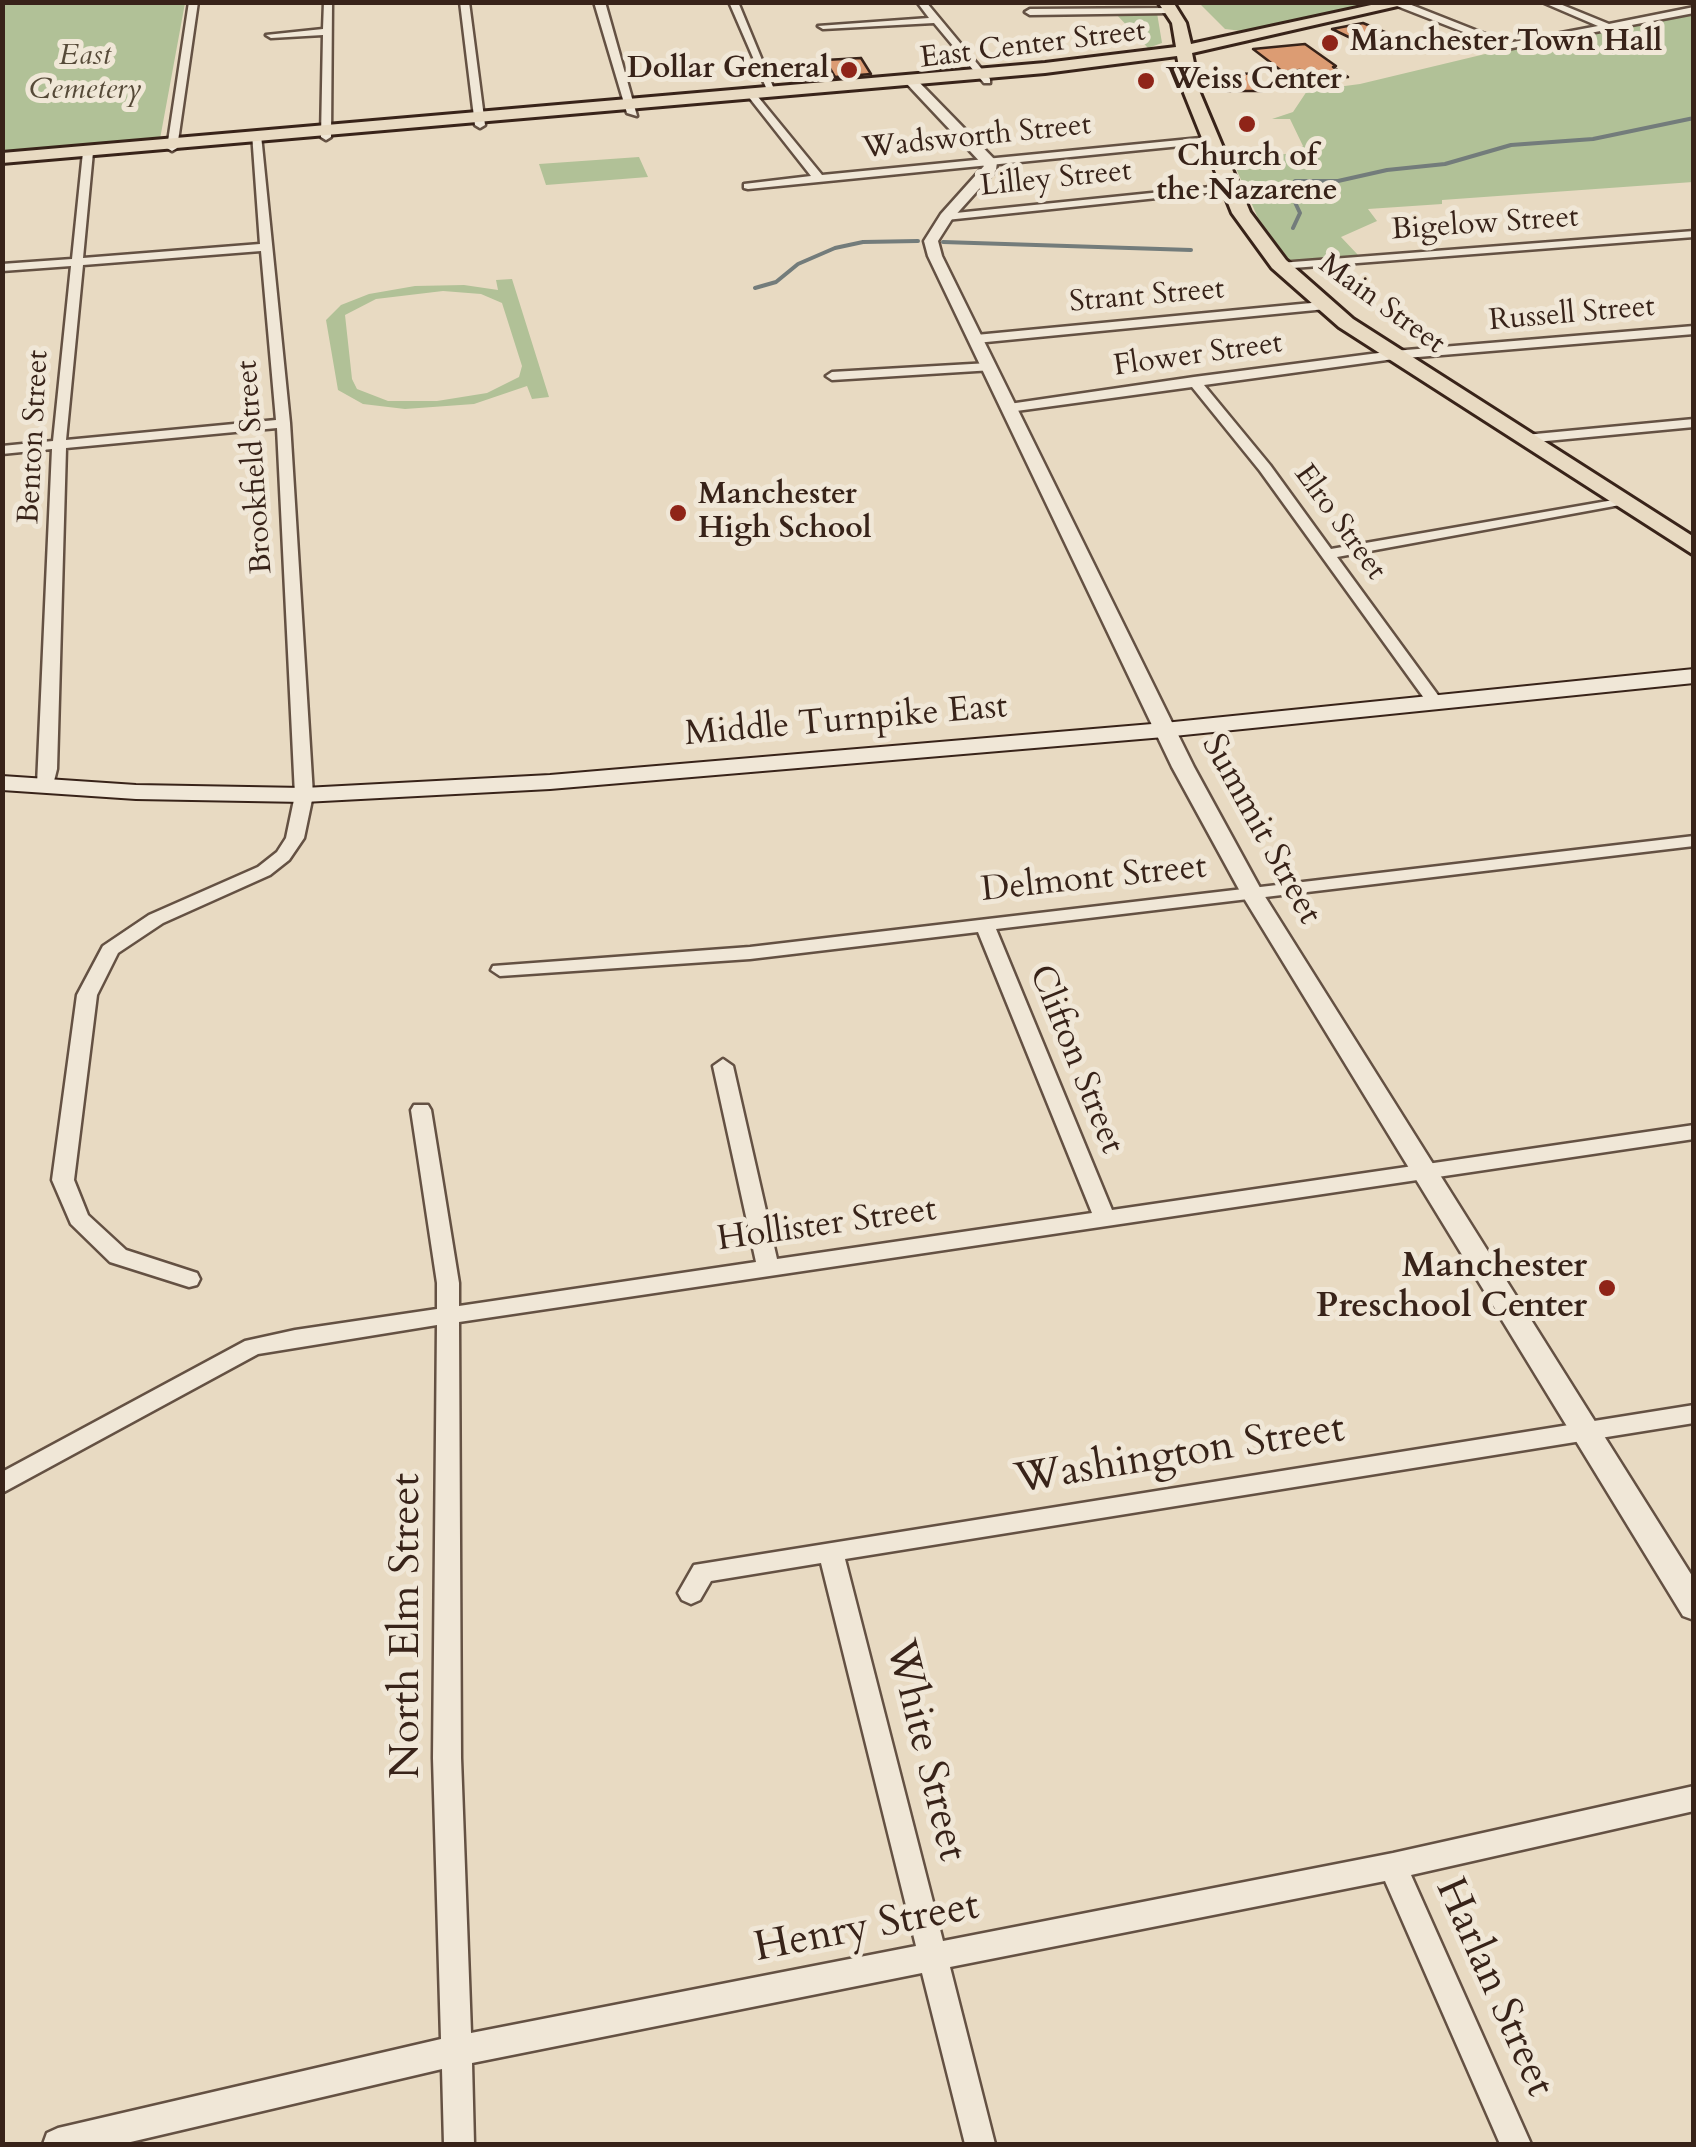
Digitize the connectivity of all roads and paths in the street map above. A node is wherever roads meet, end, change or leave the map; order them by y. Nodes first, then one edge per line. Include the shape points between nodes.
1 (194, 2) edge
2 (328, 2) edge
3 (464, 2) edge
4 (599, 2) edge
5 (733, 2) edge
6 (921, 2) edge
7 (1546, 2) edge
8 (1404, 3) edge
9 (1168, 6) edge
10 (1367, 6) edge
11 (1694, 10) edge
12 (1030, 12) dead end
13 (935, 20) junction
14 (823, 26) dead end
15 (1180, 26) junction
16 (1608, 26) junction
17 (327, 32) junction
18 (271, 34) dead end
19 (1244, 36) junction
20 (1185, 50) junction
21 (1072, 69) junction
22 (1189, 76) junction
23 (984, 78) junction
24 (914, 84) junction
25 (773, 92) junction
26 (754, 98) junction
27 (631, 109) junction
28 (480, 121) junction
29 (326, 133) junction
30 (256, 139) junction
31 (1211, 140) junction
32 (173, 145) junction
33 (88, 152) junction
34 (2, 158) edge
35 (990, 162) junction
36 (819, 179) junction
37 (748, 186) dead end
38 (1230, 188) junction
39 (946, 217) junction
40 (1694, 234) edge
41 (263, 247) junction
42 (74, 262) junction
43 (1280, 266) junction
44 (2, 268) edge
45 (1322, 306) junction
46 (1694, 330) edge
47 (976, 339) junction
48 (1394, 355) junction
49 (990, 367) junction
50 (832, 376) dead end
51 (1194, 381) junction
52 (1009, 408) junction
53 (283, 423) junction
54 (1694, 423) edge
55 (1525, 439) junction
56 (60, 444) junction
57 (2, 450) edge
58 (1620, 501) junction
59 (1690, 543) edge
60 (1328, 554) junction
61 (1694, 676) edge
62 (1436, 702) junction
63 (1164, 730) junction
64 (2, 783) edge
65 (46, 786) junction
66 (304, 796) junction
67 (1694, 841) edge
68 (1253, 895) junction
69 (985, 925) junction
70 (500, 970) dead end
71 (723, 1066) dead end
72 (421, 1110) dead end
73 (1694, 1132) edge
74 (1427, 1171) junction
75 (1105, 1219) junction
76 (768, 1266) junction
77 (188, 1279) dead end
78 (448, 1315) junction
79 (1694, 1414) edge
80 (1588, 1431) junction
81 (2, 1484) edge
82 (830, 1552) junction
83 (691, 1593) dead end
84 (1694, 1607) edge
85 (1694, 1798) edge
86 (1394, 1866) junction
87 (932, 1960) junction
88 (455, 2051) junction
89 (58, 2144) edge
90 (460, 2144) edge
91 (980, 2144) edge
92 (1516, 2144) edge

1 - 32 street
2 - 17 street
3 - 28 street
4 - 27 street
5 - 25 street
6 - 13 street
7 - 16 street
8 - 10 main road, East Center Street
8 - 16 street via 1507,46
9 - 12 street
9 - 15 main road, Main Street
10 - 19 main road, East Center Street
11 - 16 street
13 - 14 street
13 - 23 street
15 - 19 main road
15 - 20 main road, Main Street
17 - 18 street
17 - 29 street
19 - 20 main road, East Center Street
20 - 21 main road, East Center Street
20 - 22 main road, Main Street
21 - 22 main road via 1162,67
21 - 23 main road, East Center Street
22 - 31 main road, Main Street
23 - 24 main road, East Center Street
24 - 25 main road, East Center Street
24 - 26 main road, East Center Street
24 - 35 street
25 - 26 main road, East Center Street
26 - 27 main road, East Center Street
26 - 36 street
27 - 28 main road, East Center Street
28 - 29 main road, East Center Street
29 - 30 main road, East Center Street
30 - 32 main road, East Center Street
30 - 41 street, Brookfield Street
31 - 35 street, Wadsworth Street
31 - 38 main road, Main Street
32 - 33 main road, East Center Street
33 - 34 main road, East Center Street
33 - 42 street, Benton Street
35 - 36 street, Wadsworth Street
35 - 39 street, Summit Street
36 - 37 street, Wadsworth Street
38 - 39 street, Lilley Street
38 - 43 main road, Main Street via 1252,233
39 - 47 street, Summit Street via 931,242
40 - 43 street, Bigelow Street
41 - 42 street
41 - 53 street, Brookfield Street
42 - 44 street
42 - 56 street, Benton Street
43 - 45 main road, Main Street
45 - 47 street, Strant Street
45 - 48 main road, Main Street
46 - 48 street, Russell Street
47 - 49 street, Summit Street
48 - 51 street, Flower Street
48 - 55 main road, Main Street
49 - 50 street
49 - 52 street, Summit Street
51 - 52 street, Flower Street
51 - 60 street, Elro Street
52 - 63 street, Summit Street
53 - 56 street
53 - 66 street, Brookfield Street
54 - 55 street
55 - 58 main road, Main Street
56 - 57 street
56 - 65 street, Benton Street
58 - 59 main road, Main Street
58 - 60 street
60 - 62 street, Elro Street
61 - 62 main road, Middle Turnpike East
62 - 63 main road, Middle Turnpike East
63 - 66 main road, Middle Turnpike East
63 - 68 street, Summit Street
64 - 65 main road, Middle Turnpike East
65 - 66 main road, Middle Turnpike East
66 - 77 street, Brookfield Street via 296,838 283,856 156,919 110,950 87,996 63,1180 79,1219 118,1256
67 - 68 street, Delmont Street
68 - 69 street, Delmont Street
68 - 74 street, Summit Street
69 - 70 street, Delmont Street via 750,953
69 - 75 street, Clifton Street
71 - 76 street
72 - 78 street, North Elm Street
73 - 74 street, Hollister Street
74 - 75 street, Hollister Street
74 - 80 street, Summit Street
75 - 76 street, Hollister Street
76 - 78 street, Hollister Street
78 - 81 street, Hollister Street via 253,1348
78 - 88 street, North Elm Street via 447,1758
79 - 80 street, Washington Street
80 - 82 street, Washington Street
80 - 84 street, Summit Street
82 - 83 street, Washington Street via 703,1572
82 - 87 street, White Street
85 - 86 street, Henry Street
86 - 87 street, Henry Street
86 - 92 street, Harlan Street
87 - 88 street, Henry Street
87 - 91 street, White Street
88 - 89 street, Henry Street
88 - 90 street, North Elm Street

